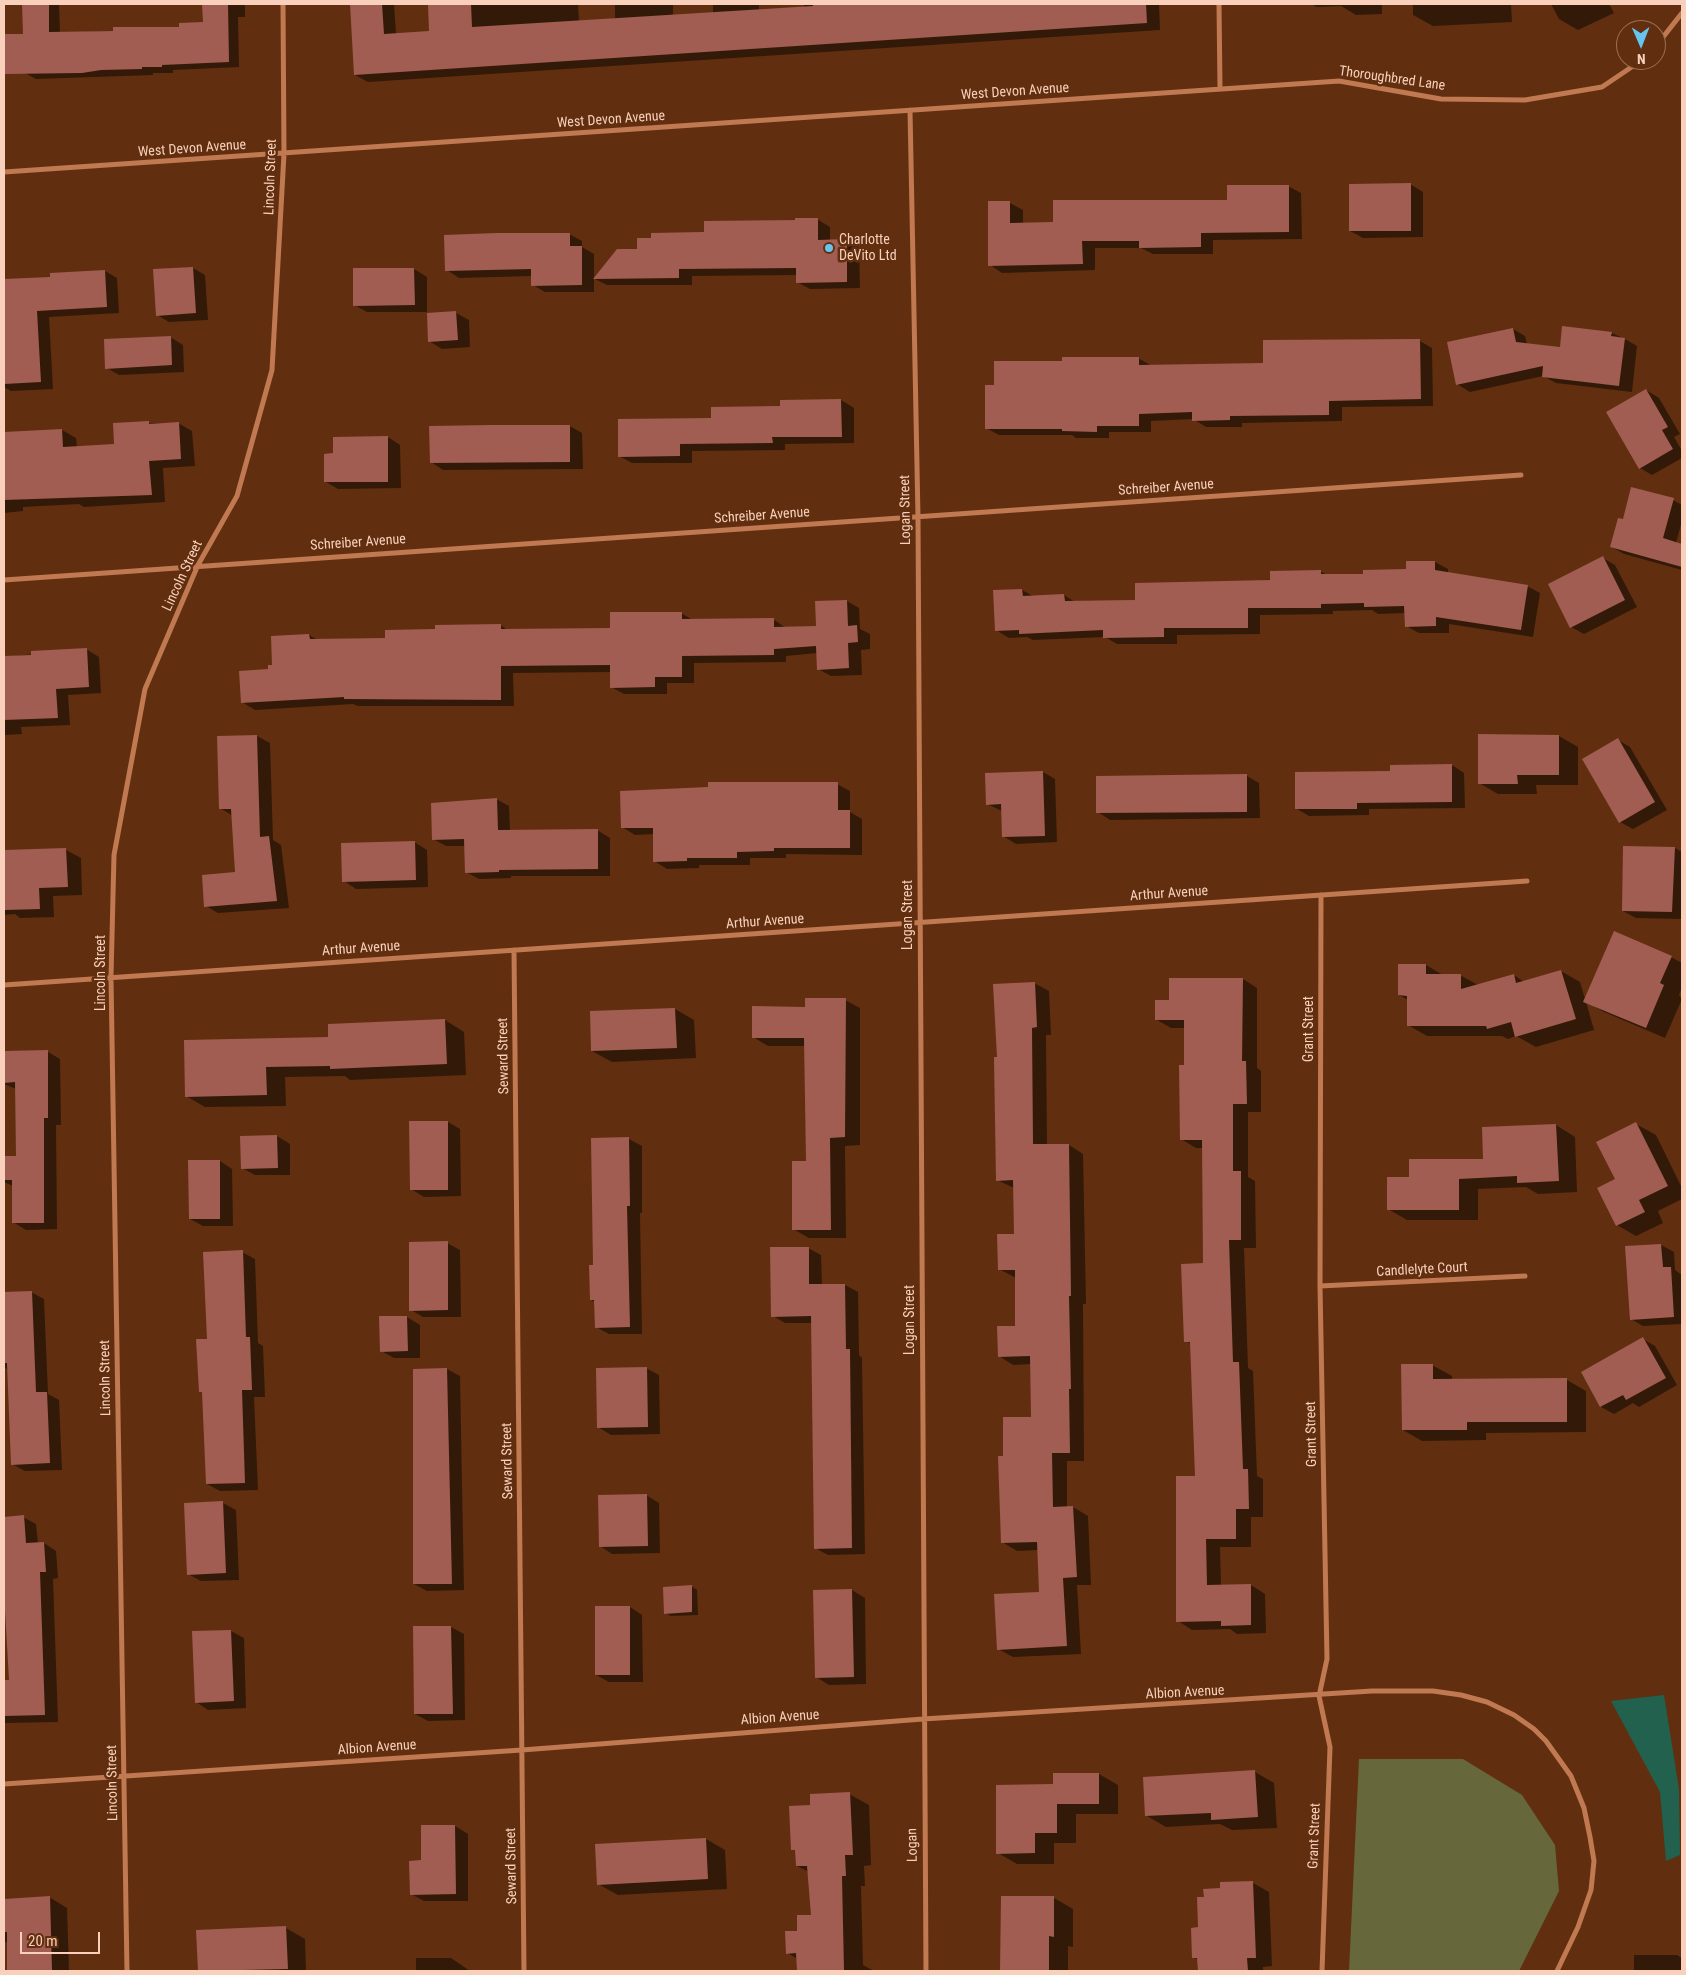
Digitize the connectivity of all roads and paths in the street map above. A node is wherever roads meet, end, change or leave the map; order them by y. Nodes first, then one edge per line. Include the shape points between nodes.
1 (283, 4) edge
2 (1219, 4) edge
3 (1682, 13) edge
4 (1666, 33) edge
5 (1627, 70) edge
6 (1220, 90) junction
7 (910, 110) junction
8 (284, 154) junction
9 (4, 172) edge
10 (1522, 475) dead end
11 (918, 516) junction
12 (198, 565) junction
13 (4, 580) edge
14 (1527, 881) dead end
15 (1321, 895) junction
16 (919, 922) junction
17 (514, 950) junction
18 (111, 977) junction
19 (4, 984) edge
20 (1525, 1276) dead end
21 (1320, 1286) junction
22 (1319, 1696) junction
23 (923, 1719) junction
24 (522, 1750) junction
25 (124, 1776) junction
26 (4, 1784) edge
27 (127, 1971) edge
28 (524, 1971) edge
29 (926, 1971) edge
30 (1322, 1971) edge
31 (1556, 1971) edge

1 - 8 street, Lincoln Street
2 - 6 street
3 - 4 street
5 - 6 street, Thoroughbred Lane via 1602,87 1525,100 1441,99 1340,81
6 - 7 street, West Devon Avenue
7 - 8 street, West Devon Avenue
7 - 11 street, Logan Street
8 - 9 street, West Devon Avenue
8 - 12 street, Lincoln Street via 272,370 238,496
10 - 11 street, Schreiber Avenue
11 - 12 street, Schreiber Avenue
11 - 16 street, Logan Street
12 - 13 street, Schreiber Avenue
12 - 18 street, Lincoln Street via 145,689 114,855
14 - 15 street, Arthur Avenue
15 - 16 street, Arthur Avenue
15 - 21 street, Grant Street
16 - 17 street, Arthur Avenue
16 - 23 street, Logan Street
17 - 18 street, Arthur Avenue
17 - 24 street, Seward Street
18 - 19 street, Arthur Avenue
18 - 25 street, Lincoln Street
20 - 21 street, Candlelyte Court
21 - 22 street, Grant Street via 1327,1658
22 - 23 street, Albion Avenue
22 - 30 street, Grant Street via 1330,1747
22 - 31 street, Albion Avenue via 1390,1691 1461,1695 1488,1702 1514,1715 1546,1741 1571,1776 1584,1808 1594,1861 1591,1890 1578,1927
23 - 24 street, Albion Avenue
23 - 29 street, Logan
24 - 25 street, Albion Avenue
24 - 28 street, Seward Street
25 - 26 street, Albion Avenue
25 - 27 street, Lincoln Street

